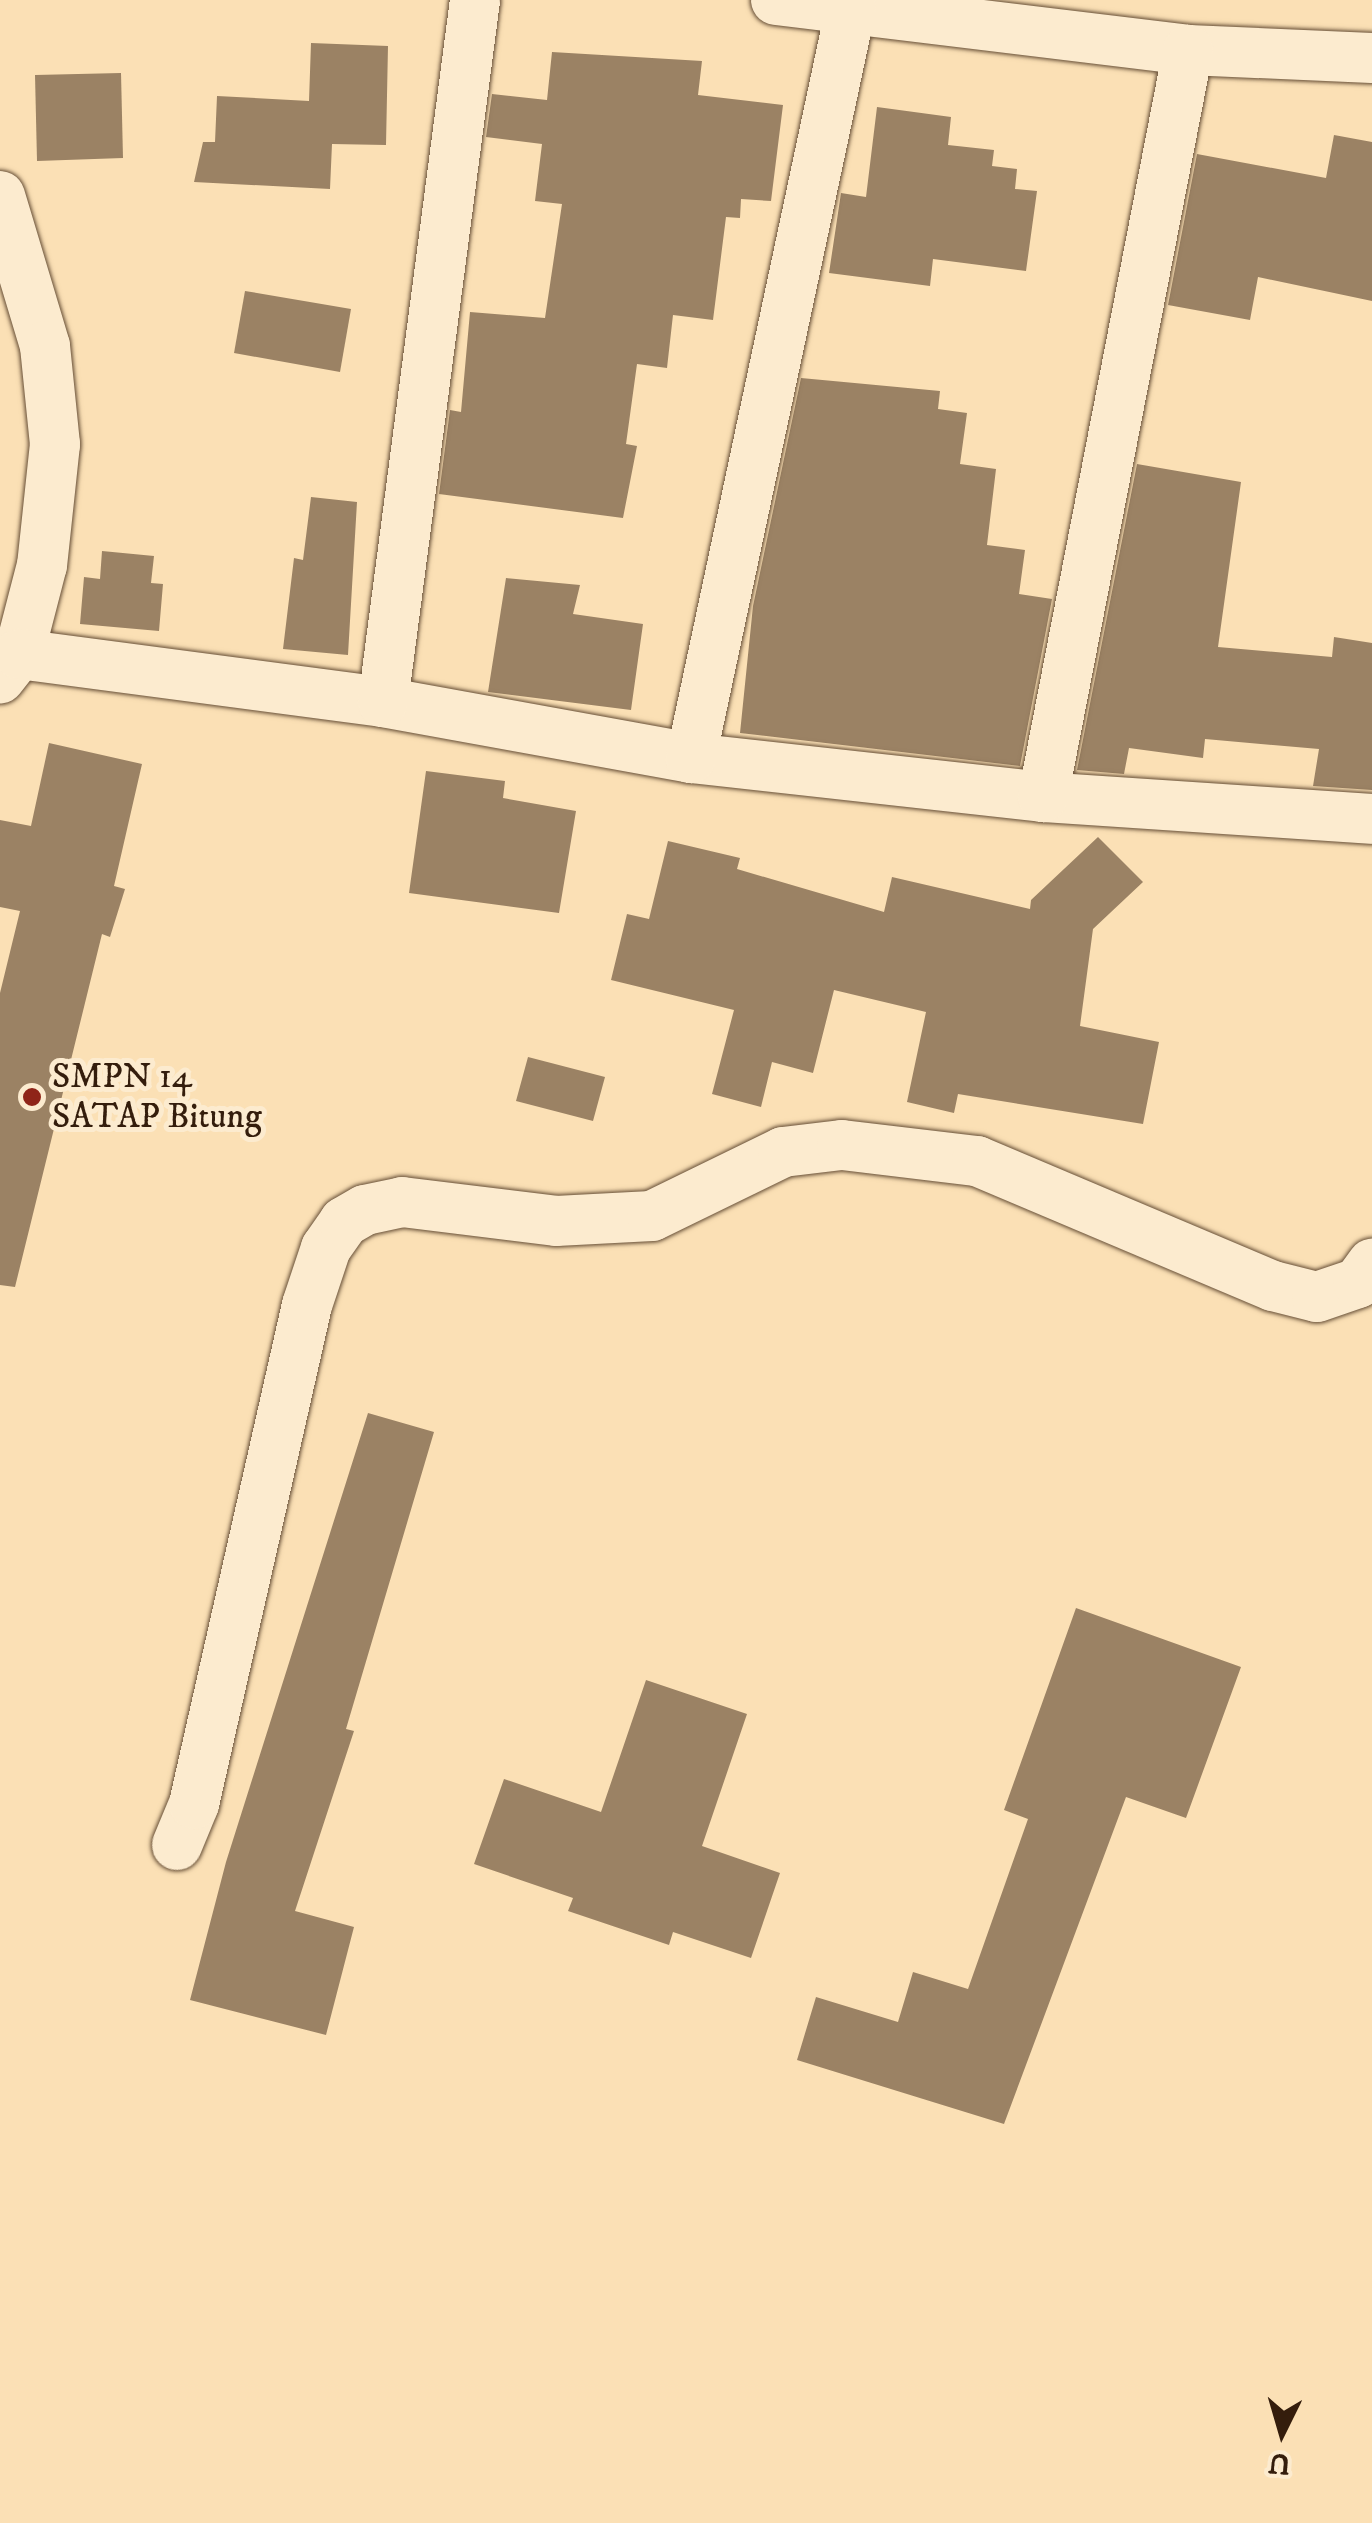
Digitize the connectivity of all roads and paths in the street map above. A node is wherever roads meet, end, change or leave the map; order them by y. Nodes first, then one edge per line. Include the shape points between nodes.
1 (475, 0) edge
2 (776, 0) edge
3 (851, 7) junction
4 (1188, 50) junction
5 (1372, 58) edge
6 (0, 196) edge
7 (10, 666) edge
8 (383, 702) junction
9 (690, 758) junction
10 (1043, 797) junction
11 (1372, 819) edge
12 (1372, 1264) edge
13 (178, 1845) dead end

1 - 8 street
2 - 3 street
3 - 4 street
3 - 9 street
4 - 5 street
4 - 10 street
6 - 7 street via 45,346 55,444 42,565
7 - 8 street
8 - 9 street
9 - 10 street
10 - 11 street
12 - 13 street via 1358,1283 1317,1296 1273,1286 978,1161 880,1148 783,1152 652,1216 556,1221 402,1202 365,1210 344,1222 326,1248 307,1305 194,1804

